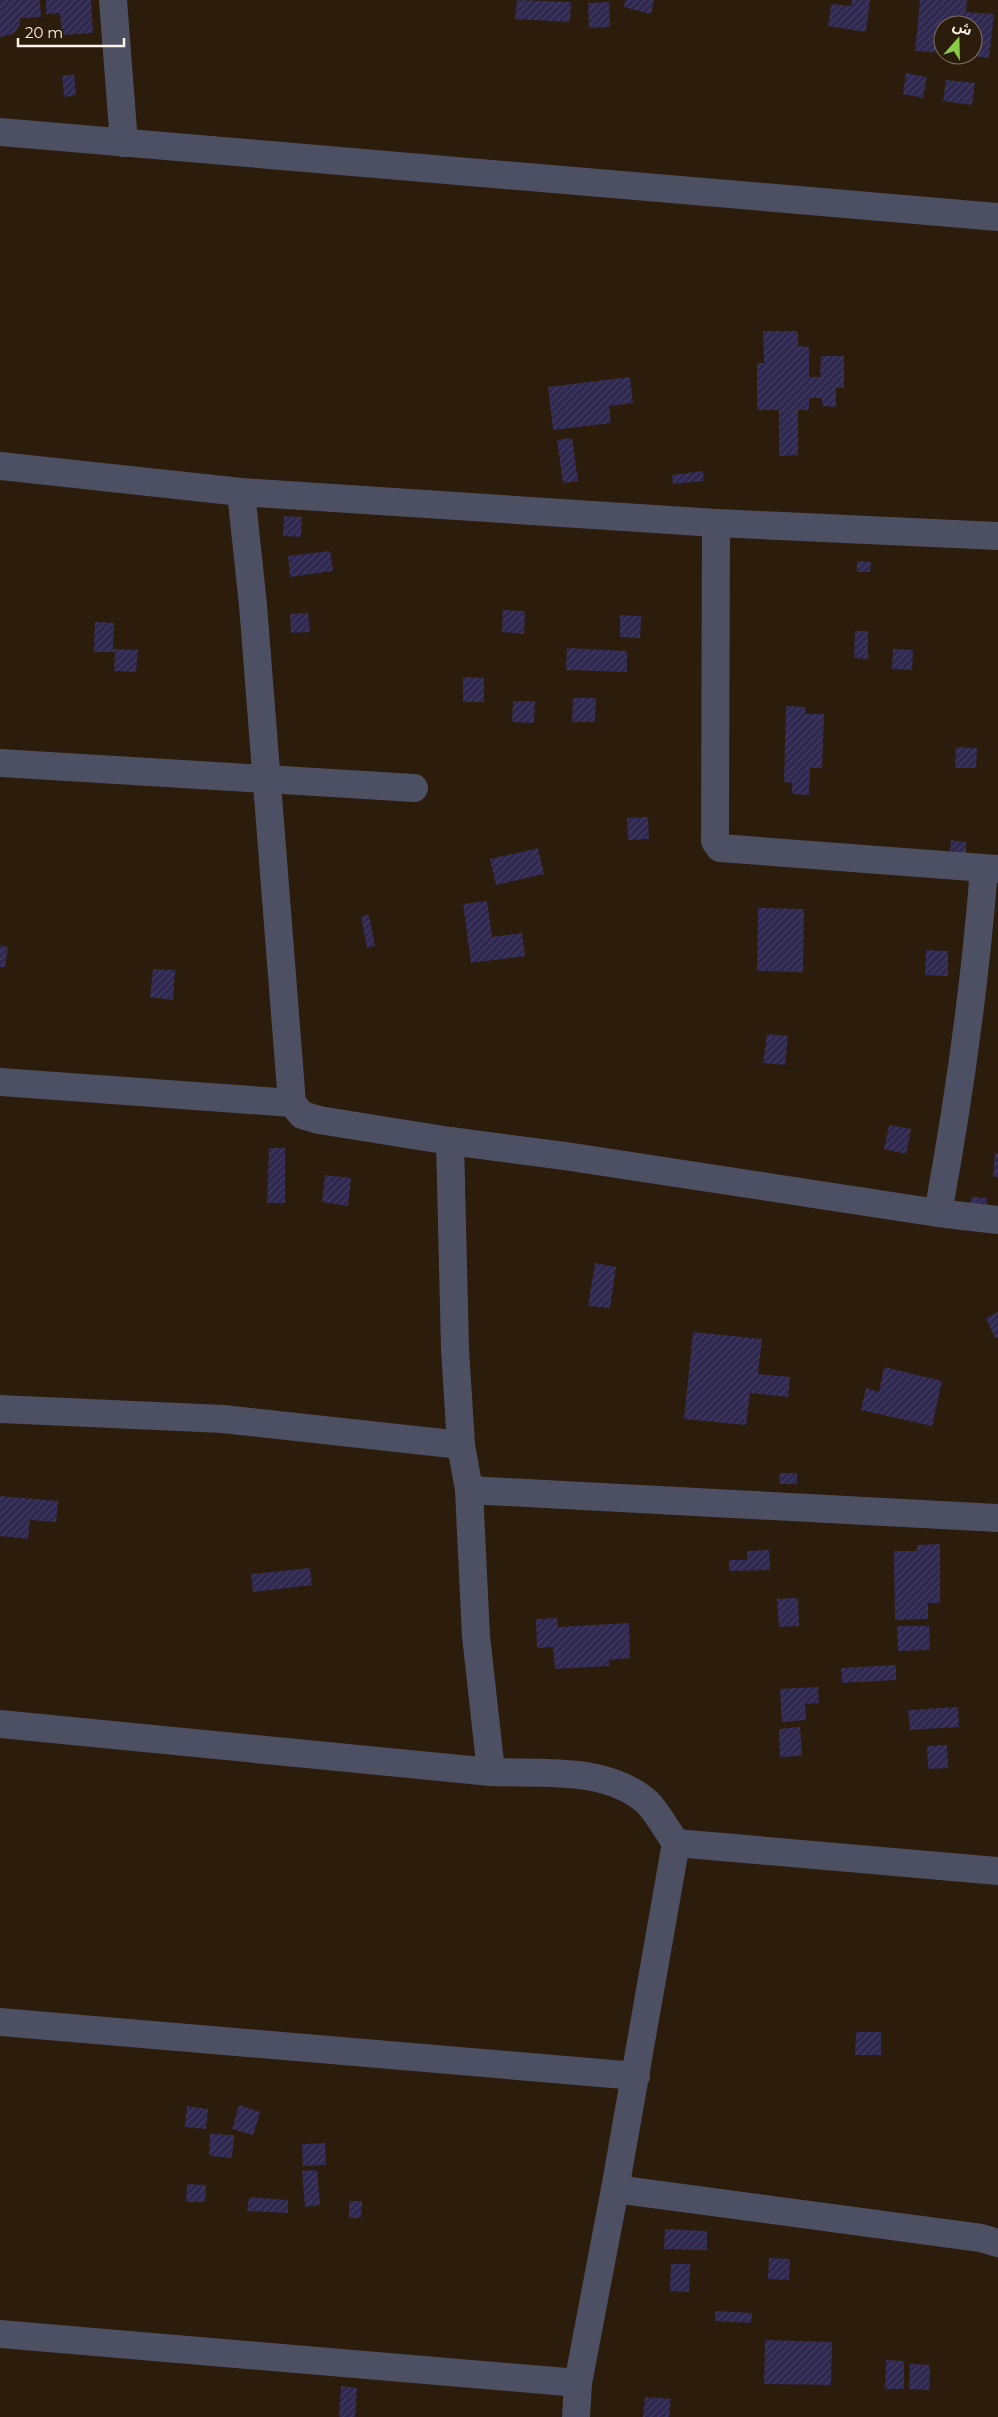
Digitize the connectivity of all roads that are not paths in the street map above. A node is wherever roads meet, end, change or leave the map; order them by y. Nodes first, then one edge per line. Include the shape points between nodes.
1 (113, 0) edge
2 (0, 132) edge
3 (124, 142) junction
4 (998, 217) edge
5 (0, 466) edge
6 (241, 492) junction
7 (716, 523) junction
8 (998, 536) edge
9 (0, 763) edge
10 (268, 779) junction
11 (414, 788) dead end
12 (991, 869) edge
13 (0, 1082) edge
14 (292, 1103) junction
15 (450, 1141) junction
16 (938, 1214) junction
17 (998, 1220) edge
18 (0, 1409) edge
19 (462, 1445) junction
20 (469, 1490) junction
21 (998, 1518) edge
22 (0, 1724) edge
23 (491, 1772) junction
24 (676, 1843) junction
25 (998, 1871) edge
26 (0, 2022) edge
27 (636, 2076) junction
28 (615, 2189) junction
29 (998, 2243) edge
30 (0, 2334) edge
31 (578, 2383) junction
32 (576, 2417) edge

1 - 3 street
2 - 3 street
3 - 4 street
5 - 6 street
6 - 7 street
6 - 10 street
7 - 8 street
7 - 12 street via 715,841 720,848
9 - 10 street
10 - 11 street
10 - 14 street
12 - 16 street
13 - 14 street
14 - 15 street via 302,1115 319,1120
15 - 16 street
15 - 19 street via 455,1349
16 - 17 street
18 - 19 street via 223,1419
19 - 20 street
20 - 21 street
20 - 23 street via 476,1636
22 - 23 street
23 - 24 street via 575,1775 617,1784 647,1803
24 - 25 street
24 - 27 street
26 - 27 street
27 - 28 street
28 - 29 street via 981,2238
28 - 31 street
30 - 31 street
31 - 32 street

